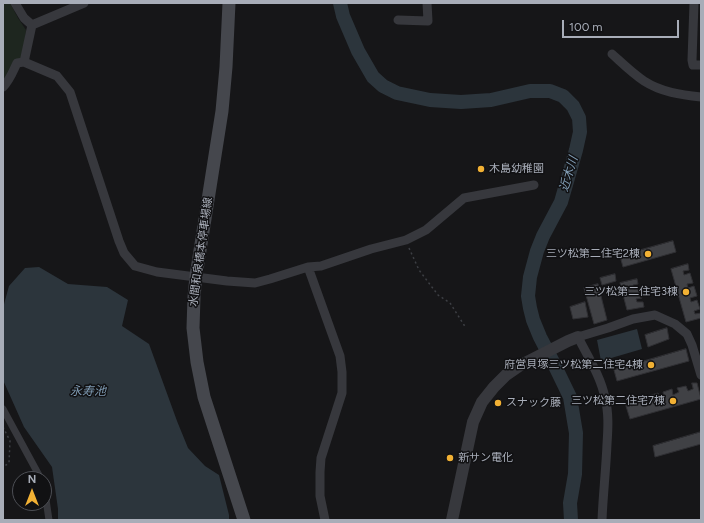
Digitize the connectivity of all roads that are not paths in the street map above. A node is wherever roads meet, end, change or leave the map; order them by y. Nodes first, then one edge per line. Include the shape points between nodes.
1 (15, 3) edge
2 (84, 3) edge
3 (229, 3) edge
4 (427, 3) edge
5 (694, 3) edge
6 (398, 20) dead end
7 (32, 25) junction
8 (612, 54) dead end
9 (24, 62) junction
10 (701, 65) edge
11 (3, 87) edge
12 (701, 97) edge
13 (534, 185) dead end
14 (308, 267) junction
15 (196, 276) junction
16 (573, 339) junction
17 (701, 375) edge
18 (3, 409) edge
19 (37, 471) edge
20 (244, 520) edge
21 (325, 520) edge
22 (452, 520) edge
23 (602, 520) edge

1 - 7 street via 24,18
2 - 7 street
3 - 15 main road, 水間和泉橋本停車場線 via 222,111
4 - 6 street via 428,21
5 - 10 street via 692,60 693,65
7 - 9 street
8 - 12 street via 642,80 654,86 684,96
9 - 11 street via 17,63
9 - 15 street via 57,76 70,92 119,241 134,266 157,272
13 - 14 street via 464,198 426,230 406,240 321,266
14 - 15 street via 255,283
14 - 21 street via 340,356 342,372 342,393 321,458 320,496
15 - 20 main road, 水間和泉橋本停車場線 via 193,328 197,362 204,397
16 - 17 street via 633,319 655,315 675,324 686,334
16 - 22 street via 519,366 506,375 482,402 474,422
16 - 23 street via 598,378 605,397 608,428
18 - 19 street

